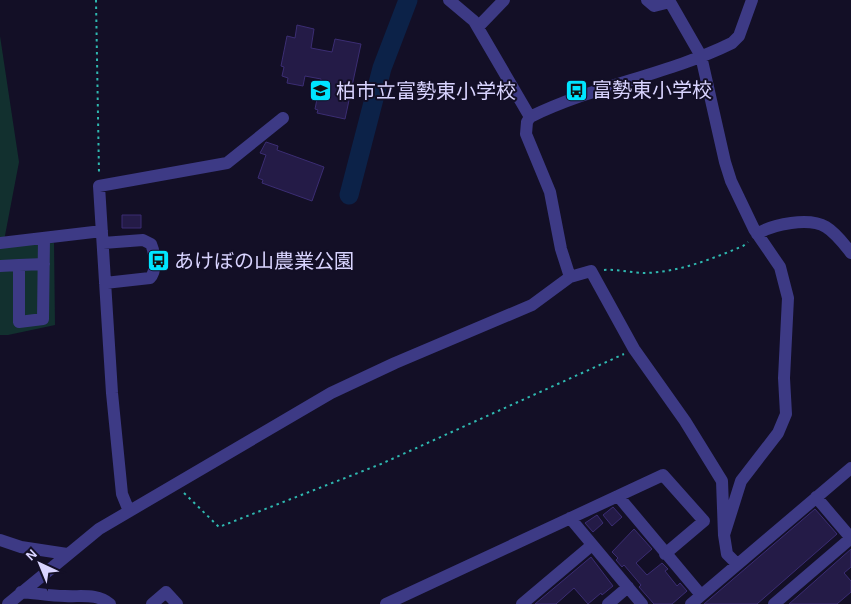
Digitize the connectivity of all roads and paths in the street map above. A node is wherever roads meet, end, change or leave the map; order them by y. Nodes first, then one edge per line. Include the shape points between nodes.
1 (96, 0) edge
2 (449, 0) edge
3 (504, 0) edge
4 (647, 0) edge
5 (752, 0) edge
6 (478, 27) junction
7 (700, 56) junction
8 (283, 118) dead end
9 (530, 118) junction
10 (99, 186) junction
11 (757, 234) junction
12 (102, 237) junction
13 (44, 238) junction
14 (0, 243) edge
15 (851, 253) edge
16 (44, 264) junction
17 (19, 265) junction
18 (0, 266) edge
19 (590, 271) junction
20 (570, 277) junction
21 (105, 283) junction
22 (634, 349) junction
23 (851, 468) edge
24 (175, 484) junction
25 (618, 496) junction
26 (816, 497) junction
27 (129, 511) junction
28 (570, 518) junction
29 (724, 535) junction
30 (851, 538) edge
31 (0, 540) edge
32 (592, 545) junction
33 (66, 554) junction
34 (666, 554) junction
35 (737, 564) junction
36 (628, 587) junction
37 (21, 592) junction
38 (701, 595) junction
39 (8, 604) edge
40 (110, 604) edge
41 (152, 604) edge
42 (177, 604) edge
43 (386, 604) edge
44 (522, 604) edge
45 (608, 604) edge
46 (642, 604) edge
47 (691, 604) edge
48 (774, 604) edge

1 - 10 path
2 - 6 street
3 - 6 street
4 - 7 street via 654,6 670,2
5 - 7 street via 739,36 732,43
6 - 9 street
7 - 9 street via 573,98
7 - 11 street via 731,181
8 - 10 street via 227,163
9 - 20 street via 526,134 550,192
10 - 12 street
11 - 15 street via 765,229 799,223 819,225 833,233
11 - 19 path via 743,246 683,267 648,273 609,269
11 - 29 street via 780,266 788,298 784,378 786,414 778,433 741,481
12 - 13 street
12 - 21 street
12 - 21 street via 143,240 153,248 154,271 150,278
13 - 14 street
13 - 16 street
16 - 17 street
16 - 17 street via 43,319 19,322
17 - 18 street
19 - 20 street
19 - 22 street
20 - 24 street via 532,305 331,393
21 - 27 street via 122,494
22 - 24 path via 381,464 218,527
22 - 29 street via 722,481
23 - 26 street
24 - 27 street
25 - 28 street
25 - 34 street
25 - 34 street via 663,475 704,521
26 - 30 street
26 - 35 street
27 - 33 street
28 - 32 street
28 - 43 street
29 - 35 street via 727,554
30 - 48 street
31 - 33 street
32 - 36 street
32 - 44 street
33 - 37 street
34 - 38 street
35 - 38 street
36 - 45 street
36 - 46 street
37 - 39 street
37 - 40 street via 99,597
38 - 47 street
41 - 42 street via 166,592

